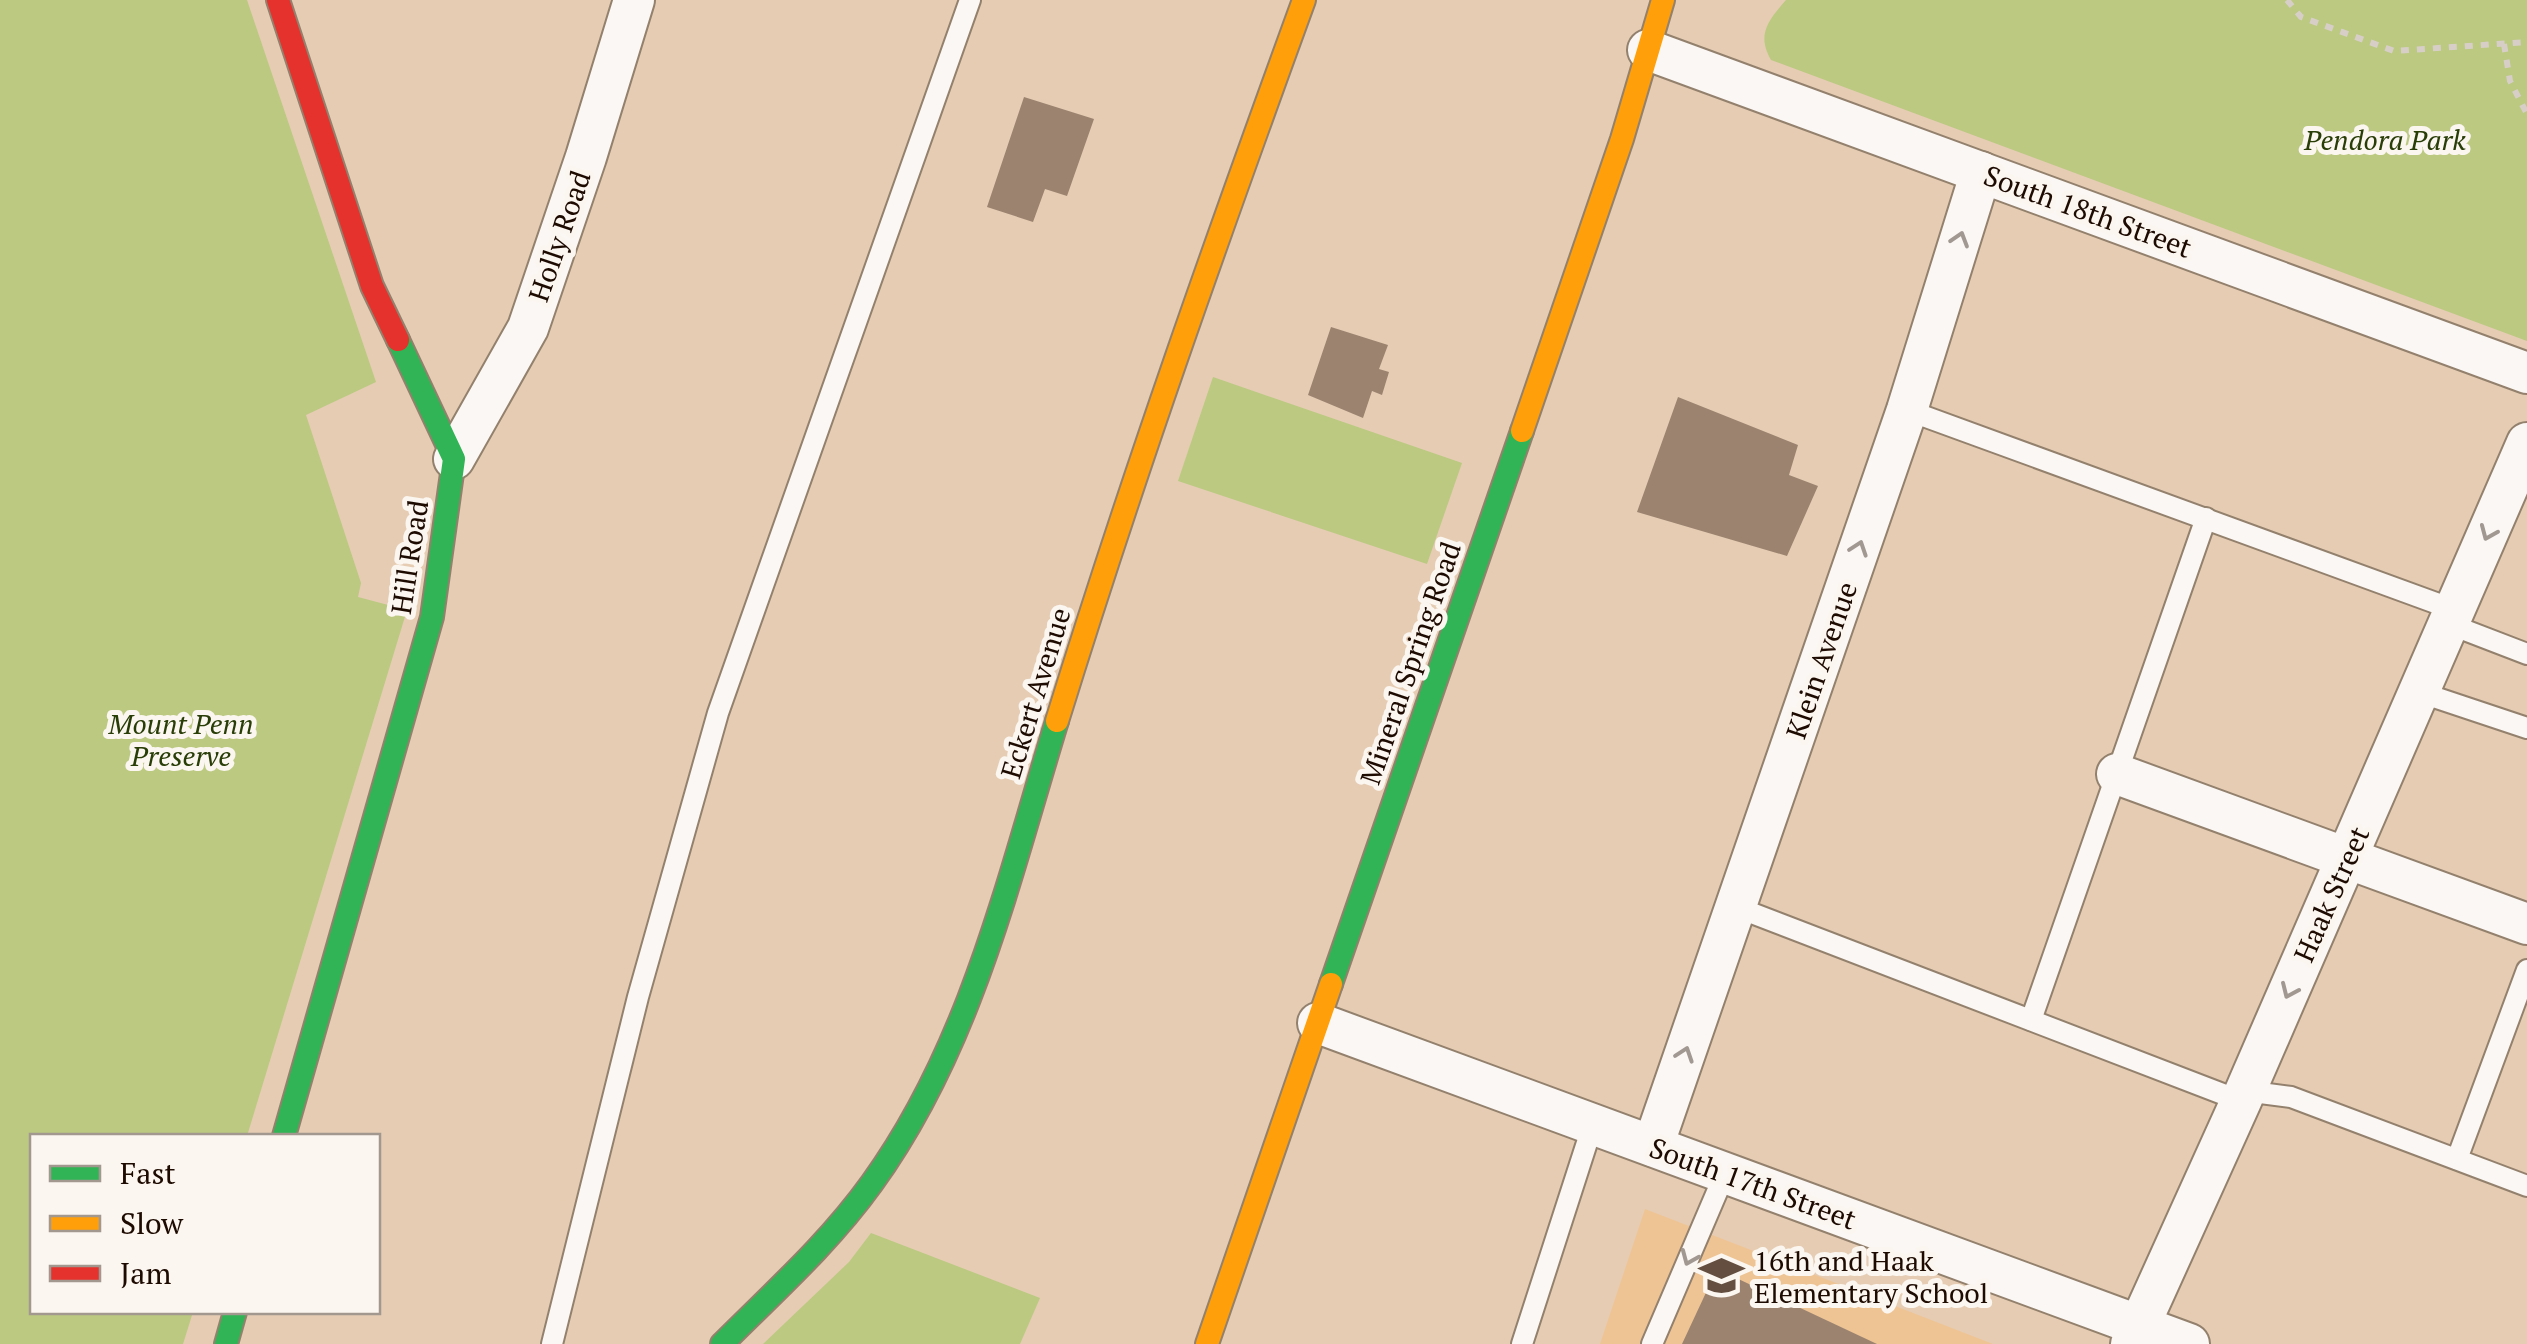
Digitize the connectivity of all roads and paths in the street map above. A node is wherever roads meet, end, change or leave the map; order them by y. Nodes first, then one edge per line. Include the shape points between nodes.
1 (278, 0) edge
2 (634, 0) edge
3 (970, 0) edge
4 (1304, 0) edge
5 (1663, 0) edge
6 (2287, 0) edge
7 (2527, 42) edge
8 (2504, 44) junction
9 (1648, 50) junction
10 (2527, 114) edge
11 (1981, 172) junction
12 (2527, 374) edge
13 (1907, 410) junction
14 (2527, 444) edge
15 (454, 460) junction
16 (2206, 518) junction
17 (2452, 617) junction
18 (2527, 654) edge
19 (2418, 692) junction
20 (2527, 728) edge
21 (2117, 774) junction
22 (2347, 857) junction
23 (1736, 907) junction
24 (2527, 924) edge
25 (2527, 970) edge
26 (2031, 1020) junction
27 (1318, 1024) junction
28 (2243, 1096) junction
29 (1593, 1124) junction
30 (285, 1134) edge
31 (1653, 1146) junction
32 (2456, 1160) junction
33 (1726, 1172) junction
34 (2527, 1186) edge
35 (234, 1314) edge
36 (2136, 1335) edge
37 (226, 1344) edge
38 (552, 1344) edge
39 (722, 1344) edge
40 (1207, 1344) edge
41 (1522, 1344) edge
42 (1652, 1344) edge
43 (2188, 1344) edge

1 - 15 street via 372,286
2 - 15 street, Holly Road via 528,328
3 - 38 lane via 718,712
4 - 39 street, Eckert Avenue via 1118,524 954,1045 879,1172 830,1236
5 - 9 street, Mineral Spring Road
6 - 8 path via 2301,17 2394,52
7 - 8 path
8 - 10 path via 2510,81
9 - 11 street, South 18th Street
9 - 27 street, Mineral Spring Road
11 - 12 street, South 18th Street
13 -> 11 street, Klein Avenue
13 - 16 lane
23 -> 13 street, Klein Avenue
14 -> 17 street, Haak Street
15 - 30 street, Hill Road via 432,616
16 - 17 lane
16 - 21 lane
17 - 18 lane
17 - 19 street, Haak Street
19 - 20 lane
19 - 22 street, Haak Street
21 - 22 street
21 - 26 lane
22 - 24 street
22 -> 28 street, Haak Street
23 - 26 lane
31 -> 23 street, Klein Avenue
25 - 32 lane
26 - 28 lane
27 - 29 street, South 17th Street
27 - 40 street, Mineral Spring Road
28 - 32 lane via 2291,1097
28 - 36 street, Haak Street
29 - 31 street, South 17th Street
29 - 41 lane
31 - 33 street, South 17th Street
32 - 34 lane
33 - 36 street, South 17th Street
33 -> 42 lane
35 - 37 street
36 - 43 street, South 17th Street

